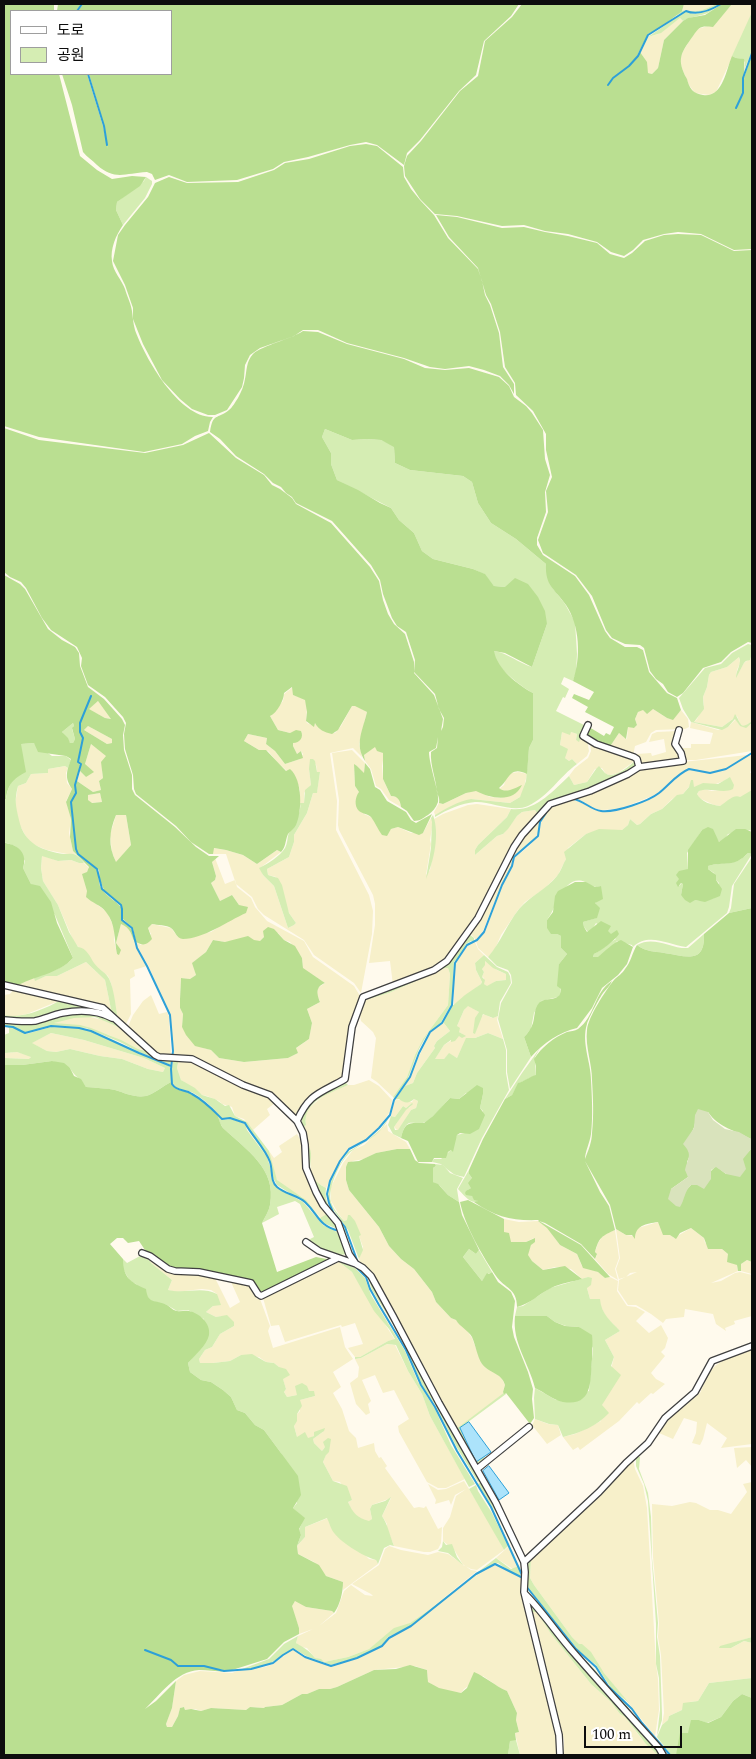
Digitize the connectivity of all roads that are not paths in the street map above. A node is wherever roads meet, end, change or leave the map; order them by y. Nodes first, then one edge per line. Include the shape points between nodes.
1 (588, 725) dead end
2 (679, 730) dead end
3 (639, 767) junction
4 (4, 985) edge
5 (4, 1020) edge
6 (120, 1023) junction
7 (297, 1121) junction
8 (306, 1242) dead end
9 (142, 1254) dead end
10 (338, 1258) junction
11 (356, 1264) junction
12 (752, 1346) edge
13 (529, 1427) dead end
14 (477, 1469) junction
15 (524, 1562) junction
16 (524, 1592) junction
17 (560, 1755) edge
18 (663, 1755) edge

1 - 3 street via 583,736 634,757
2 - 3 street via 675,744 683,760
3 - 7 street via 590,791 550,804 514,847 478,918 447,962 362,997 352,1027 345,1079 316,1094 304,1106
4 - 6 street via 96,1005
5 - 6 street via 35,1021 83,1011 106,1015
6 - 7 street via 155,1055 192,1059 243,1085 270,1094
7 - 11 street via 305,1146 309,1178 323,1205 338,1223
8 - 10 street
9 - 10 street via 175,1271 199,1272 251,1283 261,1296
10 - 11 street
11 - 14 street via 371,1276
12 - 15 street via 712,1361 694,1392 665,1418 648,1443
13 - 14 street
14 - 15 street
15 - 16 street
16 - 17 street via 559,1735
16 - 18 street

